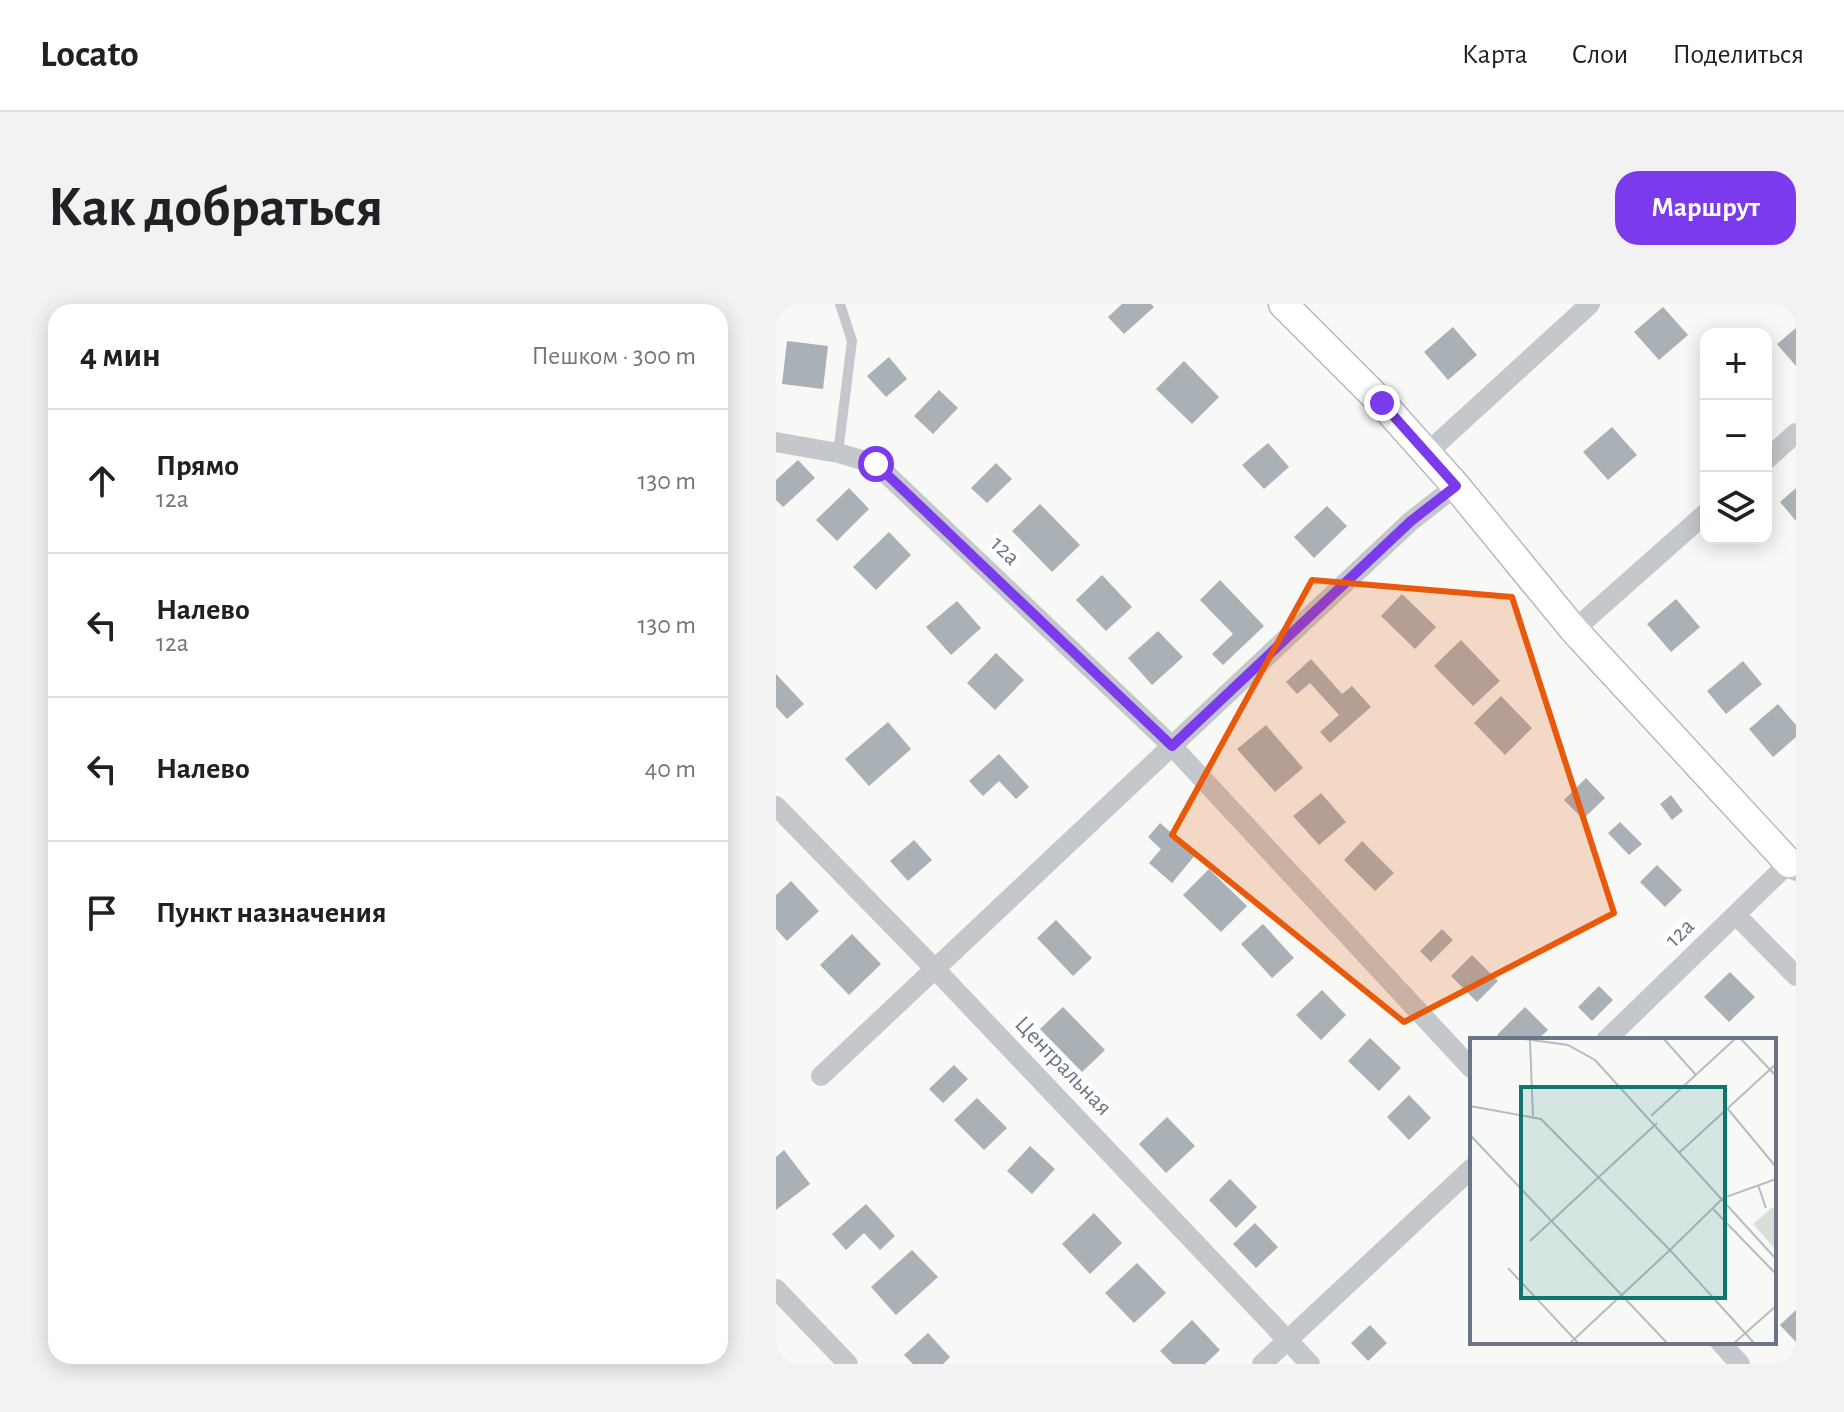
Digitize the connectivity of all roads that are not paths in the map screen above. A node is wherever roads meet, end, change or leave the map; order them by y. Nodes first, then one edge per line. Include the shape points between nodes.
1 (840, 304) edge
2 (1283, 304) edge
3 (1590, 304) edge
4 (1796, 433) edge
5 (776, 442) edge
6 (838, 453) junction
7 (1427, 453) junction
8 (1772, 455) edge
9 (1456, 486) junction
10 (1700, 518) edge
11 (1574, 630) junction
12 (1172, 746) junction
13 (776, 806) edge
14 (1794, 865) edge
15 (1736, 915) junction
16 (935, 969) junction
17 (1796, 976) edge
18 (1608, 1038) edge
19 (1470, 1067) edge
20 (821, 1076) dead end
21 (1470, 1170) edge
22 (776, 1289) edge
23 (1289, 1339) junction
24 (1722, 1344) edge
25 (848, 1364) edge
26 (1262, 1364) edge
27 (1310, 1364) edge
28 (1740, 1364) edge

1 - 6 lane via 852,341
2 - 7 street
3 - 7 street
4 - 8 street
5 - 6 street, 12а
6 - 12 street, 12а via 876,464
7 - 9 street
9 - 11 street
9 - 12 street via 1411,521
10 - 11 street
11 - 14 street
12 - 16 street
12 - 19 street, 12а
13 - 16 street, Центральная
14 - 15 street, 12а
15 - 17 street
15 - 18 street, 12а
16 - 20 street
16 - 23 street, Центральная
21 - 23 street
22 - 25 street
23 - 26 street
23 - 27 street, Центральная
24 - 28 street

